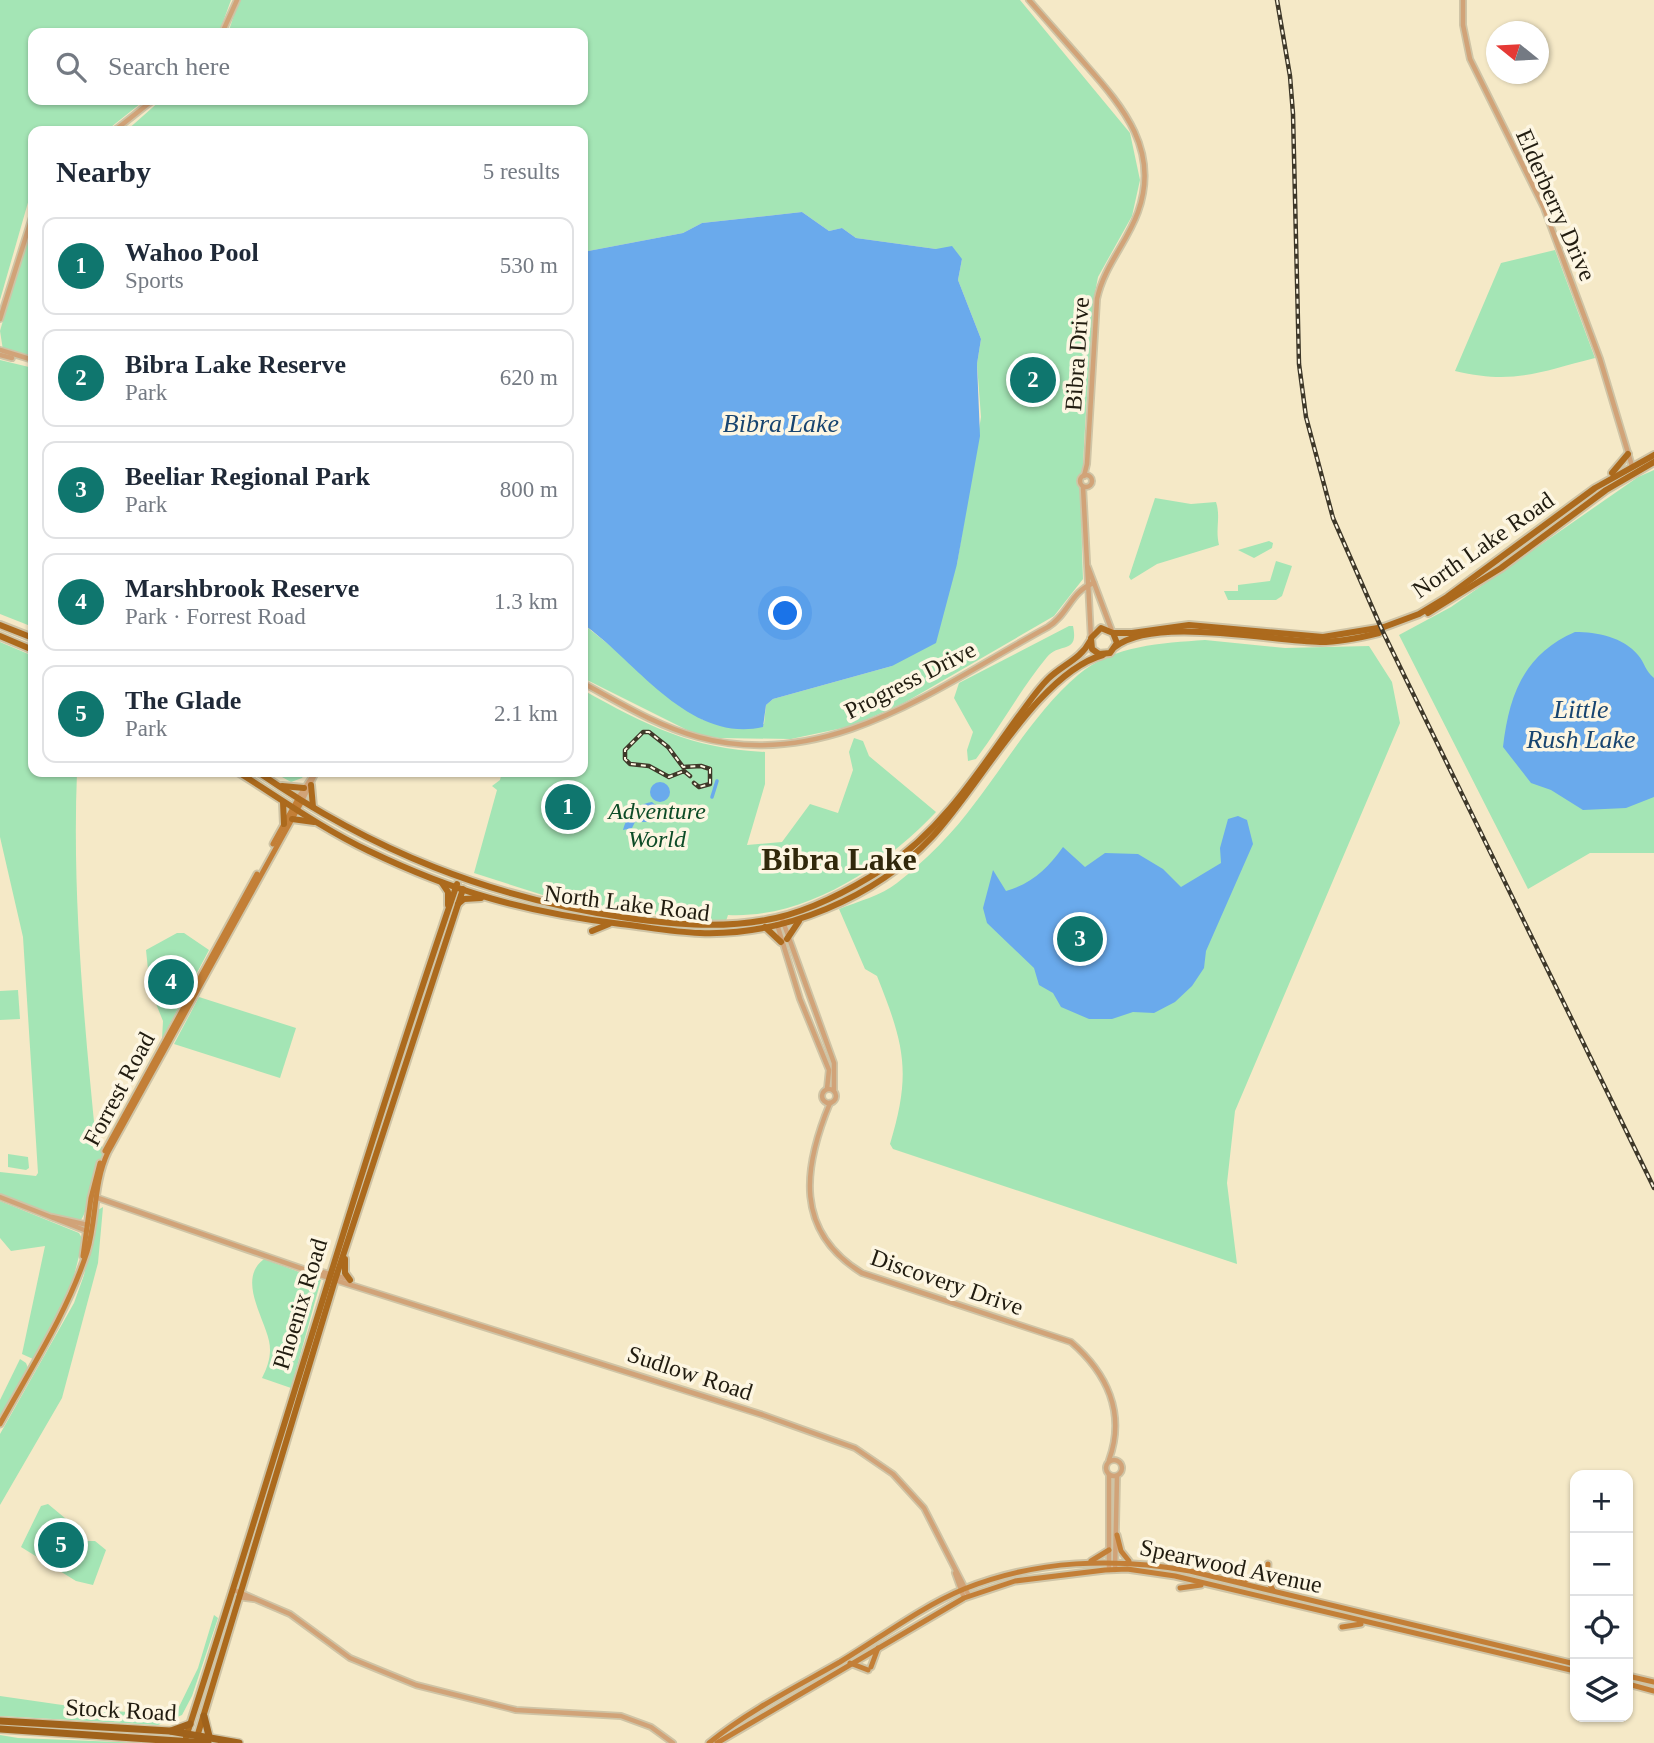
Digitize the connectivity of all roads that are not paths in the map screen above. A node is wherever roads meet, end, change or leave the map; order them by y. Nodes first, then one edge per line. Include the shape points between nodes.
1 (237, 0) edge
2 (1029, 0) edge
3 (1463, 0) edge
4 (224, 28) edge
5 (147, 105) edge
6 (120, 126) edge
7 (28, 230) edge
8 (0, 319) edge
9 (0, 352) edge
10 (28, 360) edge
11 (1629, 454) junction
12 (1654, 459) edge
13 (1643, 460) junction
14 (1633, 465) junction
15 (1087, 468) junction
16 (1084, 476) junction
17 (1090, 478) junction
18 (1083, 486) junction
19 (1090, 486) junction
20 (1595, 488) junction
21 (1606, 490) junction
22 (1086, 498) junction
23 (1087, 566) junction
24 (1095, 585) junction
25 (1088, 587) junction
26 (0, 625) edge
27 (1113, 632) junction
28 (0, 636) edge
29 (28, 636) edge
30 (1090, 639) junction
31 (1115, 647) junction
32 (28, 648) edge
33 (1103, 655) junction
34 (588, 686) edge
35 (246, 777) edge
36 (265, 777) edge
37 (312, 777) edge
38 (277, 785) junction
39 (307, 787) junction
40 (300, 800) junction
41 (283, 801) junction
42 (313, 807) junction
43 (295, 809) junction
44 (292, 819) junction
45 (319, 823) junction
46 (284, 824) junction
47 (462, 880) junction
48 (441, 882) junction
49 (459, 889) junction
50 (486, 898) junction
51 (457, 905) junction
52 (803, 917) junction
53 (446, 920) junction
54 (779, 920) junction
55 (611, 923) junction
56 (765, 927) junction
57 (592, 931) dead end
58 (784, 940) junction
59 (827, 1088) junction
60 (834, 1090) junction
61 (827, 1102) junction
62 (0, 1197) edge
63 (93, 1198) junction
64 (88, 1228) junction
65 (345, 1250) junction
66 (332, 1276) junction
67 (350, 1280) junction
68 (358, 1285) junction
69 (0, 1424) edge
70 (1114, 1448) junction
71 (1110, 1460) junction
72 (1118, 1460) junction
73 (1110, 1475) junction
74 (1117, 1476) junction
75 (1117, 1535) junction
76 (1109, 1550) junction
77 (1129, 1561) junction
78 (1112, 1562) junction
79 (1088, 1563) junction
80 (1268, 1564) dead end
81 (1112, 1570) junction
82 (1261, 1572) dead end
83 (1231, 1580) junction
84 (1215, 1587) junction
85 (1180, 1588) dead end
86 (963, 1590) junction
87 (1274, 1592) junction
88 (237, 1594) junction
89 (966, 1597) junction
90 (1330, 1613) junction
91 (1378, 1626) junction
92 (880, 1645) junction
93 (850, 1663) junction
94 (1570, 1663) edge
95 (1570, 1670) edge
96 (1633, 1677) edge
97 (1653, 1681) edge
98 (1633, 1685) edge
99 (1654, 1691) edge
100 (204, 1716) junction
101 (0, 1721) edge
102 (190, 1724) junction
103 (0, 1729) edge
104 (174, 1738) edge
105 (186, 1739) edge
106 (196, 1740) edge
107 (209, 1740) edge
108 (239, 1743) edge
109 (673, 1743) edge
110 (709, 1743) edge
111 (717, 1743) edge

1 - 4 street
2 - 15 street, Bibra Drive via 1124,110 1138,136 1145,165 1137,216 1105,273 1097,299
3 - 11 street, Elderberry Drive via 1470,59 1544,208 1600,359
5 - 6 street
7 - 8 street
9 - 10 street
11 - 13 main road
11 - 14 street, Elderberry Drive
11 - 20 main road
12 - 13 main road, North Lake Road
12 - 14 street
12 - 21 main road, North Lake Road
13 - 14 main road, North Lake Road
14 - 20 main road, North Lake Road
14 - 21 street
15 - 16 street, Bibra Drive
15 - 17 street, Bibra Drive
16 - 17 street
16 - 18 street, Bibra Drive
17 - 19 street, Bibra Drive
18 - 19 street
18 - 22 street
19 - 22 street
20 - 27 main road, North Lake Road via 1447,597 1384,628 1323,637 1189,625
21 - 31 main road, North Lake Road via 1451,600 1383,632 1324,642 1187,633 1128,639
22 - 23 street
23 - 24 street
23 - 25 street
24 - 25 street, Progress Drive
24 - 27 street
25 - 30 street
25 - 34 street, Progress Drive via 1076,594 1053,625 875,723 808,742 754,745 700,738 661,724
26 - 29 main road
27 - 30 main road via 1098,629
27 - 31 main road
28 - 32 main road
30 - 33 main road via 1092,649
30 - 54 main road, North Lake Road via 1082,654 1040,688 954,804 919,841 851,889
31 - 33 main road
33 - 52 main road, North Lake Road via 1063,675 1037,701 959,808 924,846 858,894
35 - 41 main road, North Lake Road
36 - 38 main road, North Lake Road
37 - 39 street
38 - 39 main road
38 - 40 main road, North Lake Road
39 - 40 street
39 - 42 main road
40 - 42 main road, North Lake Road
40 - 43 main road, Forrest Road
41 - 43 main road, North Lake Road
41 - 46 main road
42 - 47 main road, North Lake Road via 368,839
43 - 44 main road, Forrest Road
43 - 45 main road, North Lake Road
43 - 46 main road, Forrest Road
44 - 45 main road
44 - 63 main road, Forrest Road via 120,1128
45 - 48 main road, North Lake Road via 368,851
46 - 63 main road, Forrest Road via 110,1141 97,1170
47 - 49 main road, Phoenix Road
47 - 54 main road, North Lake Road via 571,909 671,924
48 - 49 main road, North Lake Road
48 - 53 main road via 449,900
49 - 50 main road, North Lake Road
49 - 51 main road, Phoenix Road
49 - 53 main road, Phoenix Road
50 - 51 main road via 464,899
50 - 55 main road, North Lake Road via 538,913
51 - 65 main road, Phoenix Road
52 - 54 main road, North Lake Road
52 - 58 main road
53 - 66 main road, Phoenix Road
54 - 56 main road, North Lake Road
54 - 58 street
55 - 56 main road, North Lake Road via 701,933
55 - 57 main road
56 - 58 main road
58 - 59 street via 829,1070
58 - 60 street via 834,1063
59 - 60 street
59 - 61 street via 822,1095
60 - 61 street via 836,1098
61 - 70 street, Discovery Drive via 808,1173 809,1196 824,1237 843,1262 869,1276 1071,1342 1104,1377 1115,1406
62 - 64 street
63 - 64 main road, Forrest Road
63 - 66 street, Sudlow Road
64 - 69 main road, Forrest Road via 70,1298
65 - 66 main road, Phoenix Road
65 - 67 main road via 344,1269
66 - 67 street, Sudlow Road
66 - 68 street, Sudlow Road
66 - 88 main road, Phoenix Road
67 - 68 street, Sudlow Road
68 - 86 street, Sudlow Road via 855,1448 894,1474 924,1508
70 - 71 street, Discovery Drive
70 - 72 street, Discovery Drive
71 - 72 street
71 - 73 street via 1105,1467
72 - 74 street via 1122,1468
73 - 74 street
73 - 76 street
74 - 75 street
75 - 77 main road
75 - 78 street
76 - 78 street
76 - 79 main road
77 - 78 main road, Spearwood Avenue
77 - 83 main road, Spearwood Avenue
78 - 79 main road, Spearwood Avenue
78 - 81 street
79 - 86 main road, Spearwood Avenue via 1016,1572
80 - 87 main road via 1267,1579
81 - 84 main road, Spearwood Avenue via 1175,1576
81 - 89 main road, Spearwood Avenue via 1015,1581
82 - 83 main road via 1254,1579
83 - 87 main road, Spearwood Avenue
84 - 85 main road
84 - 90 main road, Spearwood Avenue
86 - 89 street, Sudlow Road
86 - 110 main road, Spearwood Avenue via 745,1717
87 - 94 main road, Spearwood Avenue
88 - 100 main road, Phoenix Road
88 - 102 main road, Phoenix Road
88 - 109 street via 290,1614 350,1658 416,1685 516,1710 633,1719 662,1732
89 - 92 main road, Spearwood Avenue
90 - 91 main road, Spearwood Avenue
90 - 91 main road via 1341,1627 1357,1623
91 - 95 main road, Spearwood Avenue
92 - 93 main road, Spearwood Avenue
92 - 93 main road via 870,1668
93 - 111 main road, Spearwood Avenue
96 - 97 main road
98 - 99 main road
100 - 106 main road, Phoenix Road
100 - 107 highway
101 - 104 highway, Stock Road
102 - 104 highway
102 - 105 main road, Phoenix Road
103 - 104 highway, Stock Road
104 - 105 highway, Stock Road
105 - 106 highway, Stock Road
106 - 107 highway, Stock Road
107 - 108 highway, Stock Road

